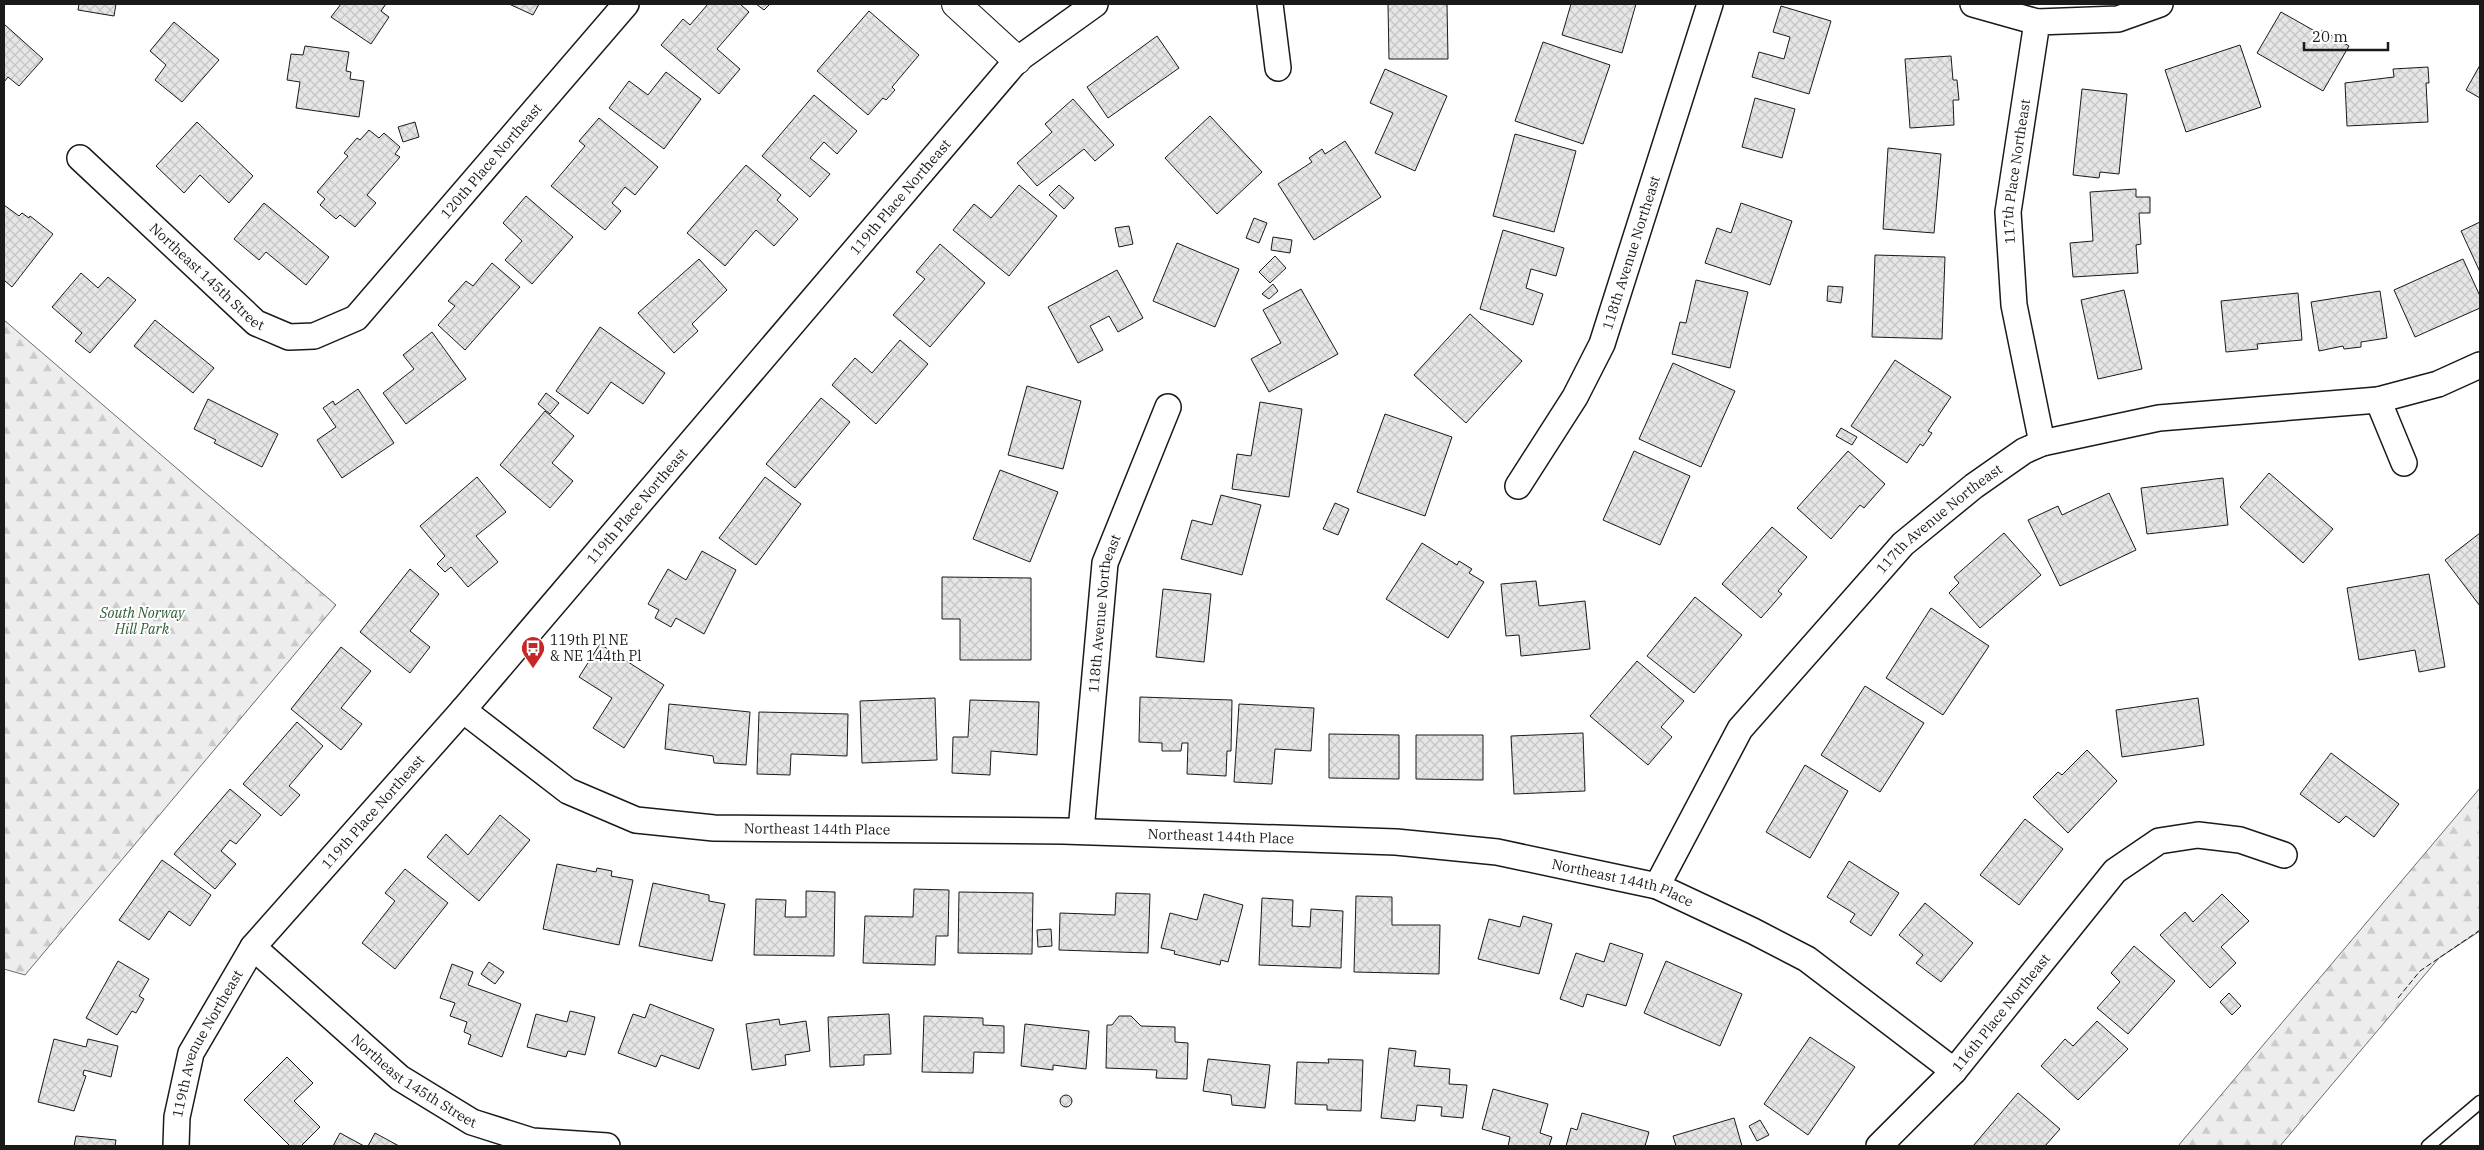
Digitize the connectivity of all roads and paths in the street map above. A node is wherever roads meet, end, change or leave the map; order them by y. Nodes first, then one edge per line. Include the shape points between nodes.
1 (626, 4) edge
2 (956, 4) edge
3 (1095, 4) edge
4 (1270, 4) edge
5 (1710, 4) edge
6 (1973, 4) edge
7 (2160, 4) edge
8 (2037, 22) junction
9 (1017, 60) junction
10 (1278, 68) dead end
11 (80, 158) dead end
12 (356, 318) joint
13 (2480, 365) edge
14 (2378, 400) junction
15 (1168, 407) dead end
16 (2042, 443) junction
17 (2404, 463) dead end
18 (1518, 486) dead end
19 (463, 710) junction
20 (1081, 831) junction
21 (2284, 855) dead end
22 (1657, 886) junction
23 (253, 947) junction
24 (1954, 1071) junction
25 (2480, 1102) edge
26 (176, 1146) edge
27 (607, 1146) edge
28 (1879, 1146) edge
29 (2428, 1146) edge

1 - 12 street, 120th Place Northeast
2 - 9 street
3 - 9 street, 119th Place Northeast
4 - 10 street
5 - 18 street, 118th Avenue Northeast via 1602,344 1575,396
6 - 8 street
7 - 8 street via 2118,19
8 - 16 street, 117th Place Northeast via 2008,212 2014,305
9 - 19 street, 119th Place Northeast
11 - 12 street, Northeast 145th Street via 256,323 289,337 314,336
13 - 14 street, 117th Avenue Northeast via 2438,384
14 - 16 street, 117th Avenue Northeast via 2159,418
14 - 17 street
15 - 20 street, 118th Avenue Northeast via 1105,563
16 - 22 street, 117th Avenue Northeast via 2024,451 1974,486 1903,544 1740,729
19 - 20 street, Northeast 144th Place via 568,791 636,820 714,828
19 - 23 street, 119th Place Northeast
20 - 22 street, Northeast 144th Place via 1396,842 1497,852
21 - 24 street, 116th Place Northeast via 2240,840 2198,835 2159,841 2115,871
22 - 24 street, Northeast 144th Place via 1807,959
23 - 26 street, 119th Avenue Northeast via 191,1053 177,1116
23 - 27 street, Northeast 145th Street via 400,1078 472,1122 532,1141
24 - 28 street, 116th Place Northeast
25 - 29 lane

